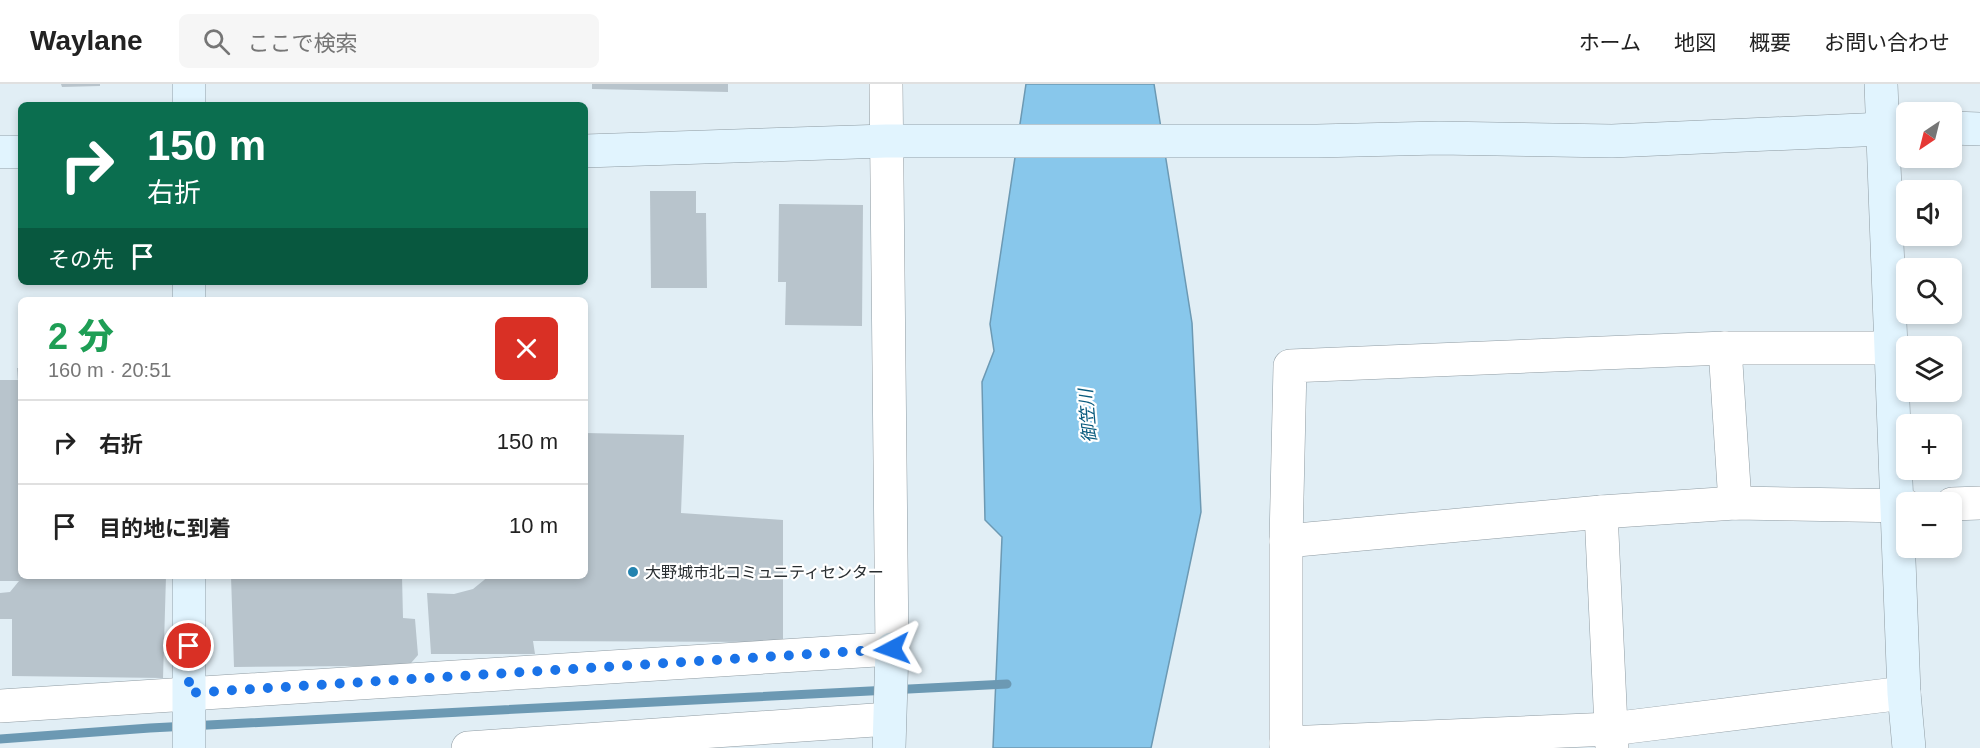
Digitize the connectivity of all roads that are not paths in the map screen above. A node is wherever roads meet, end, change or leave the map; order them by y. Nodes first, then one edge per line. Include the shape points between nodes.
1 (189, 84) edge
2 (886, 84) edge
3 (1881, 84) edge
4 (189, 102) edge
5 (1895, 128) edge
6 (1962, 128) edge
7 (1980, 129) edge
8 (886, 141) junction
9 (0, 152) edge
10 (18, 152) edge
11 (588, 152) edge
12 (1725, 348) junction
13 (1891, 348) junction
14 (1901, 492) edge
15 (1980, 502) edge
16 (1735, 503) junction
17 (1962, 503) edge
18 (1896, 506) edge
19 (1601, 512) junction
20 (1286, 541) junction
21 (1903, 558) edge
22 (189, 579) edge
23 (892, 649) junction
24 (189, 693) junction
25 (1904, 693) junction
26 (0, 706) edge
27 (889, 734) edge
28 (1611, 738) edge
29 (1286, 745) edge
30 (189, 748) edge
31 (468, 748) edge
32 (1909, 748) edge

1 - 4 street
2 - 8 street
3 - 5 street
5 - 8 street via 1612,141
5 - 13 street
6 - 7 street
8 - 11 street
8 - 23 street
9 - 10 street
12 - 13 street
12 - 16 street
12 - 20 street via 1290,366
13 - 14 street
15 - 17 street
16 - 18 street
16 - 19 street
19 - 20 street
19 - 28 street
20 - 29 street
21 - 25 street
22 - 24 street
23 - 24 street
23 - 27 street
24 - 26 street
24 - 30 street
25 - 28 street
25 - 32 street
27 - 31 street
28 - 29 street

